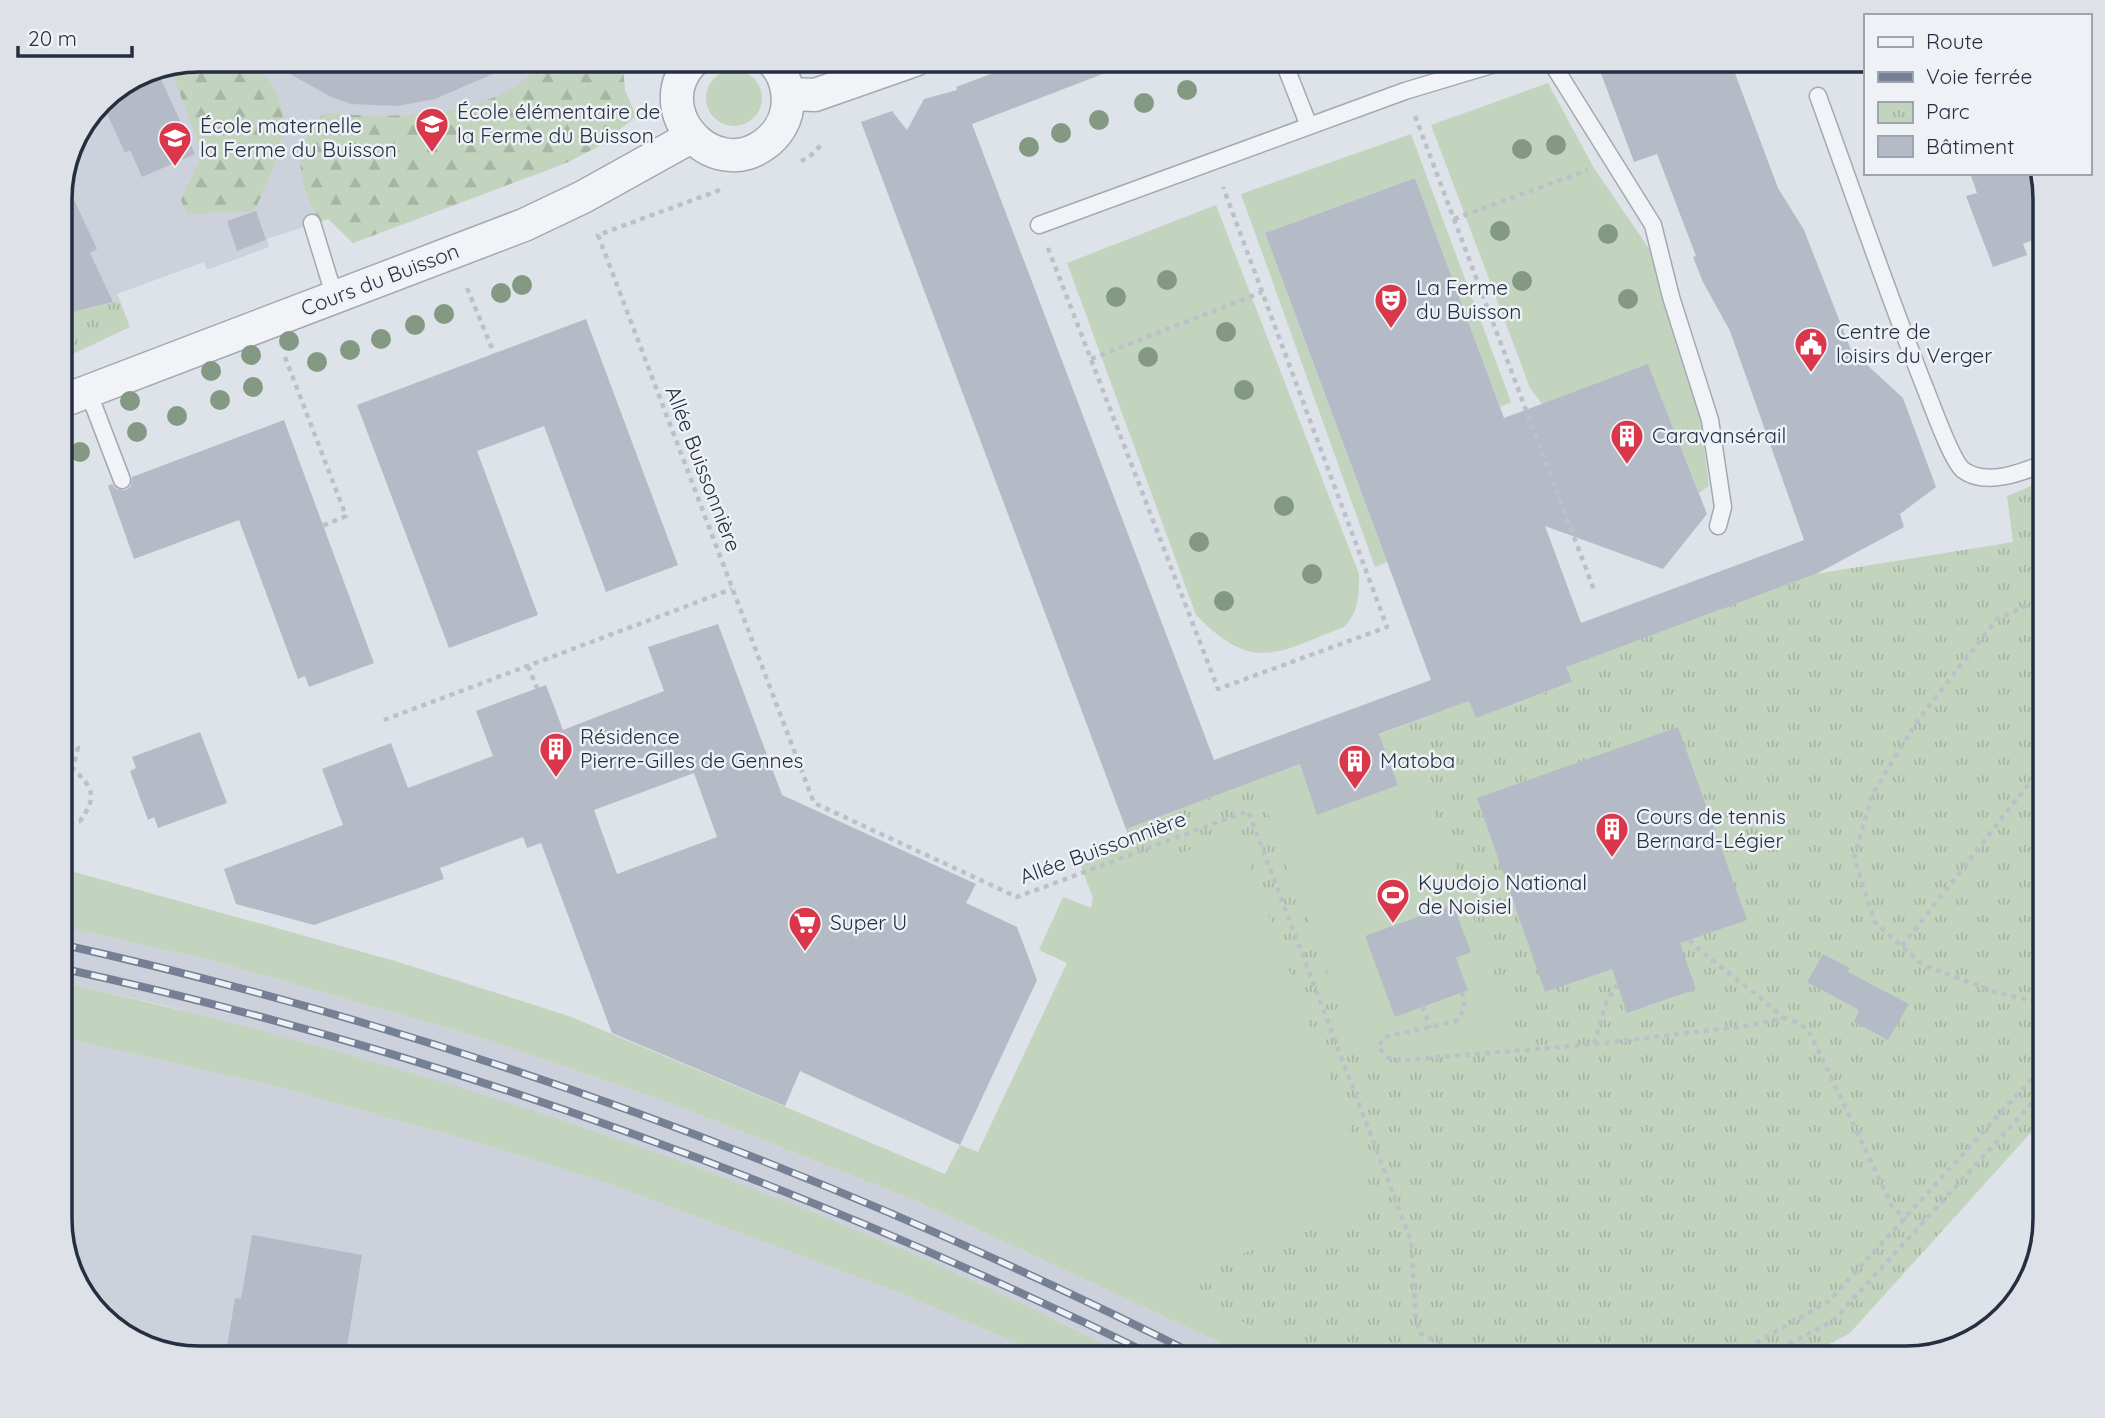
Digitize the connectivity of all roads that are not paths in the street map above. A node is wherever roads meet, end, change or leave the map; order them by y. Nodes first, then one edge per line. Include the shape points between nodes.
1 (684, 72) edge
2 (779, 72) edge
3 (881, 72) edge
4 (1288, 72) edge
5 (1468, 72) edge
6 (1558, 72) edge
7 (788, 94) junction
8 (1818, 96) dead end
9 (1309, 126) junction
10 (691, 137) junction
11 (312, 223) dead end
12 (1039, 225) road end
13 (335, 298) junction
14 (74, 397) edge
15 (2033, 468) edge
16 (122, 480) dead end
17 (1718, 526) dead end

1 - 10 street via 676,94 679,117
2 - 7 street
3 - 7 street via 815,95
4 - 9 lane
5 - 9 lane
6 - 17 lane via 1653,225 1710,420 1723,507
7 - 10 street via 782,125 757,150 721,154
8 - 15 lane via 1911,353 1962,469 1976,476 2013,475
9 - 12 lane
10 - 13 street, Cours du Buisson via 524,225
11 - 13 lane
13 - 14 street, Cours du Buisson
14 - 16 lane

